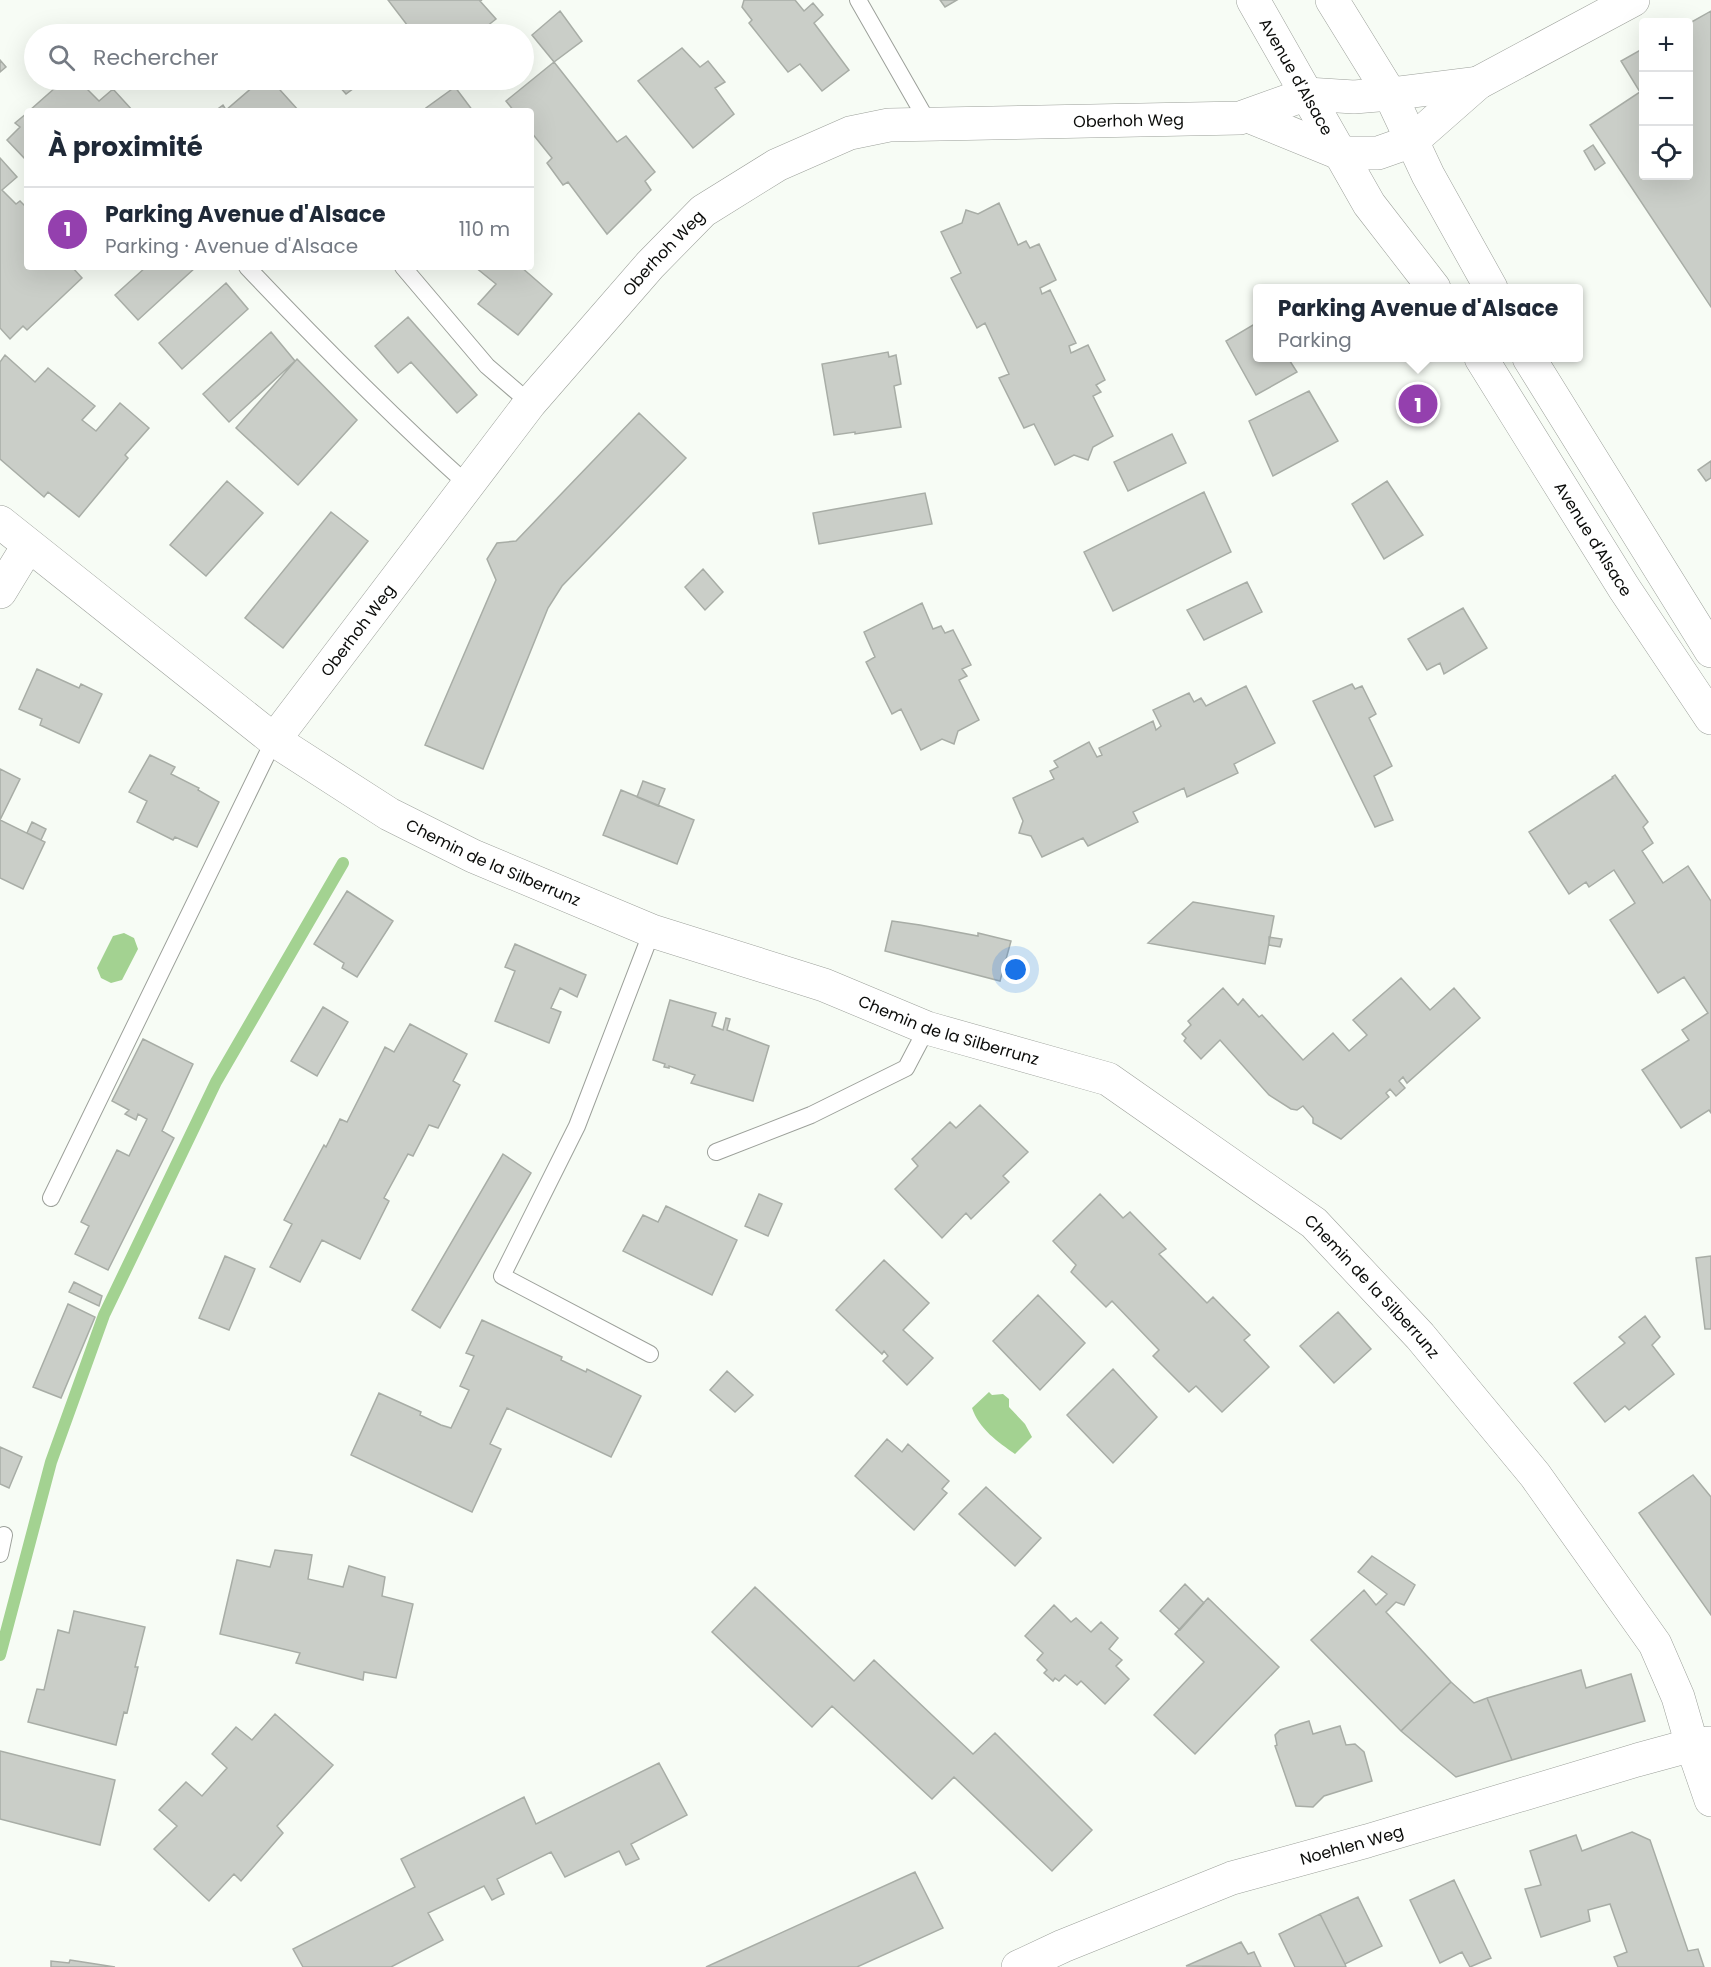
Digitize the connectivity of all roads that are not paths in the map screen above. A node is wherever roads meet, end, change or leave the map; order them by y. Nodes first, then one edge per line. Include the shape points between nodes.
1 (858, 0) edge
2 (1253, 0) edge
3 (1332, 0) edge
4 (1633, 0) edge
5 (1478, 83) junction
6 (1308, 93) junction
7 (1390, 94) junction
8 (1248, 116) junction
9 (929, 124) junction
10 (1412, 141) junction
11 (1339, 153) junction
12 (250, 270) edge
13 (407, 270) edge
14 (1431, 284) edge
15 (1489, 284) edge
16 (1484, 362) edge
17 (1532, 362) edge
18 (530, 403) junction
19 (467, 484) junction
20 (0, 522) edge
21 (28, 546) junction
22 (0, 592) edge
23 (1711, 651) edge
24 (1711, 718) edge
25 (274, 740) junction
26 (652, 931) junction
27 (927, 1028) junction
28 (716, 1152) dead end
29 (51, 1198) dead end
30 (650, 1354) dead end
31 (4, 1535) dead end
32 (0, 1554) edge
33 (1702, 1744) edge
34 (1711, 1800) edge
35 (1018, 1967) edge

1 - 9 lane
2 - 6 street, Avenue d'Alsace
3 - 7 street
4 - 5 street
5 - 7 street
5 - 10 street
6 - 7 street via 1354,97
6 - 8 street, Oberhoh Weg
6 - 11 street, Avenue d'Alsace
7 - 10 street
8 - 9 street, Oberhoh Weg
8 - 11 street, Oberhoh Weg
9 - 18 street, Oberhoh Weg via 889,125 850,133 777,165 703,211 650,265
10 - 11 street, Avenue d'Alsace via 1378,153
10 - 15 street
11 - 14 street, Avenue d'Alsace via 1369,204
12 - 19 lane
13 - 18 lane via 487,366
16 - 24 street, Avenue d'Alsace via 1624,588
17 - 23 street
18 - 19 street, Oberhoh Weg
19 - 25 street, Oberhoh Weg
20 - 21 street, Chemin de la Silberrunz
21 - 22 street
21 - 25 street, Chemin de la Silberrunz
25 - 26 street, Chemin de la Silberrunz via 389,814 473,856
25 - 29 lane
26 - 27 street, Chemin de la Silberrunz via 825,985
26 - 30 lane via 577,1126 502,1276
27 - 28 lane via 906,1068 811,1116
27 - 33 street, Chemin de la Silberrunz via 1108,1079 1314,1223 1420,1336 1542,1485 1655,1644
31 - 32 lane
33 - 34 street, Chemin de la Silberrunz
33 - 35 street, Noehlen Weg via 1232,1878

